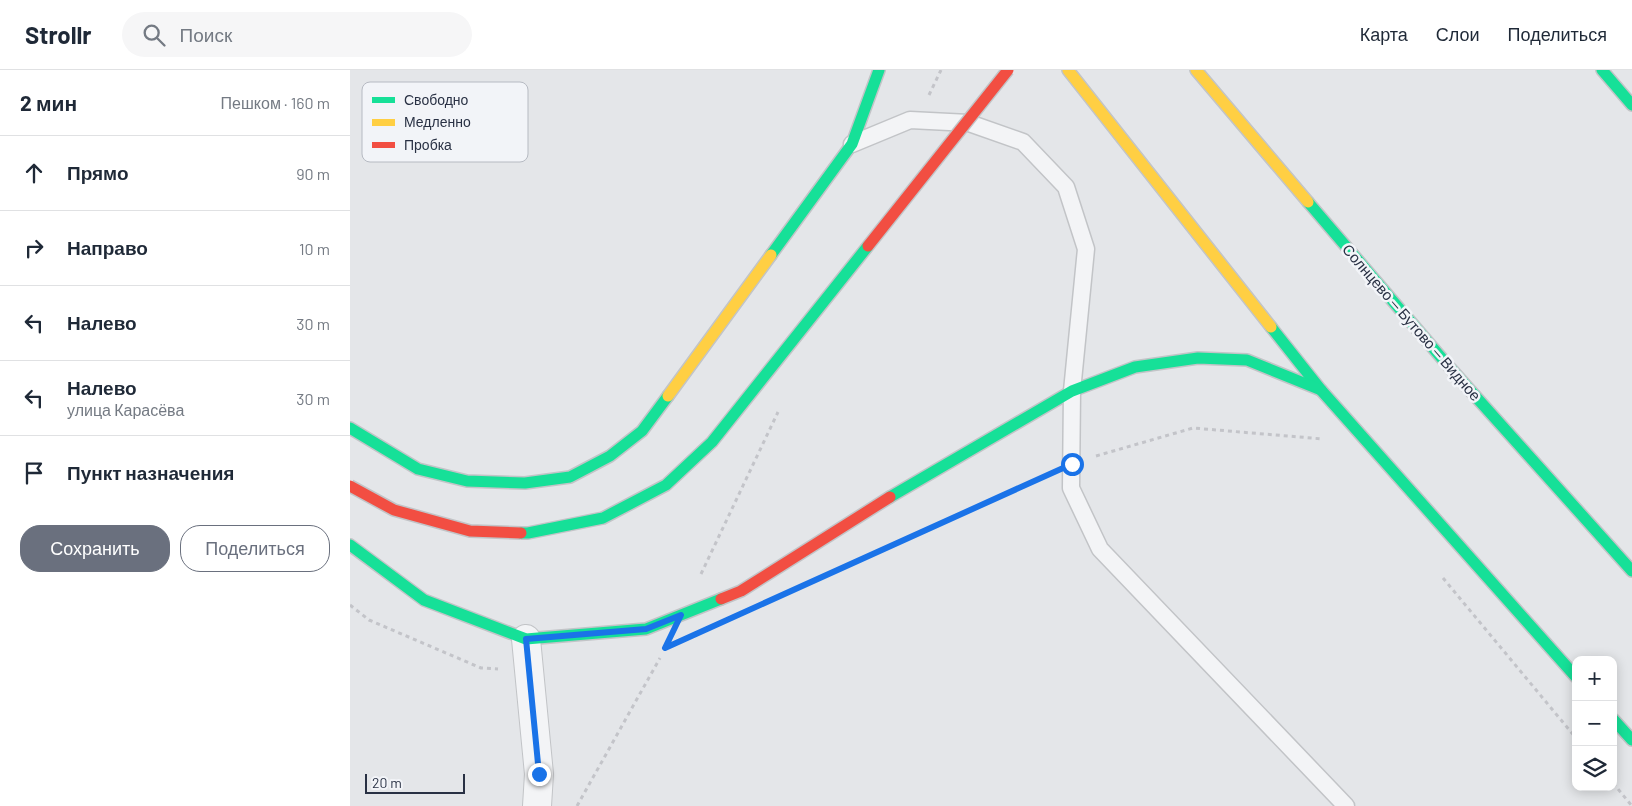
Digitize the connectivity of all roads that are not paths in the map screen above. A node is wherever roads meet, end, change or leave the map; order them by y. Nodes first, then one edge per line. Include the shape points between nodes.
1 (879, 70) edge
2 (1008, 70) edge
3 (1068, 70) edge
4 (1196, 70) edge
5 (1602, 70) edge
6 (1632, 105) edge
7 (852, 144) junction
8 (1321, 390) junction
9 (1072, 391) junction
10 (350, 428) edge
11 (350, 486) edge
12 (350, 545) edge
13 (1632, 571) edge
14 (526, 639) junction
15 (1572, 672) edge
16 (1617, 723) edge
17 (1632, 740) edge
18 (536, 806) edge
19 (1346, 806) edge

1 - 7 main road
2 - 11 main road, bridge via 712,442 666,485 603,518 528,533 470,531 394,510
3 - 8 main road
4 - 13 main road, Солнцево — Бутово — Видное via 1450,369
5 - 6 main road
7 - 9 lane via 910,120 969,123 1022,142 1066,188 1086,248
7 - 10 main road via 642,431 610,456 570,477 525,483 467,481 418,469
8 - 9 main road via 1248,360 1198,358 1135,367
8 - 15 main road
9 - 14 main road via 874,506 741,590 646,629
9 - 19 lane via 1071,488 1100,548
12 - 14 main road via 424,600
14 - 18 street via 539,774
16 - 17 main road

